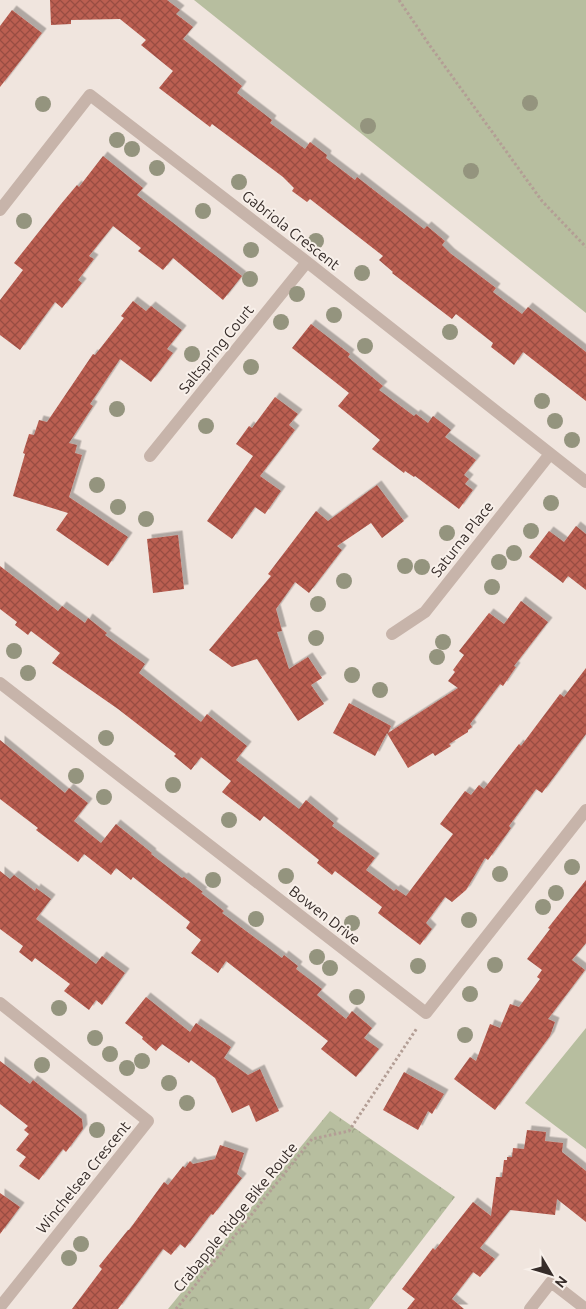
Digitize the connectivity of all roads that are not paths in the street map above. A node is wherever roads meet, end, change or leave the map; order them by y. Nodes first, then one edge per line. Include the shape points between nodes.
1 (0, 210) edge
2 (307, 262) junction
3 (550, 454) junction
4 (150, 456) dead end
5 (586, 482) edge
6 (392, 634) dead end
7 (0, 683) edge
8 (586, 810) edge
9 (0, 1003) edge
10 (0, 1307) edge
11 (586, 1308) edge
12 (530, 1309) edge

1 - 2 street, Gabriola Crescent via 90,95
2 - 3 street, Gabriola Crescent
2 - 4 street, Saltspring Court
3 - 5 street, Gabriola Crescent
3 - 6 street, Saturna Place via 426,612
7 - 8 street, Bowen Drive via 426,1013
9 - 10 street, Winchelsea Crescent via 148,1121
11 - 12 street via 551,1282

